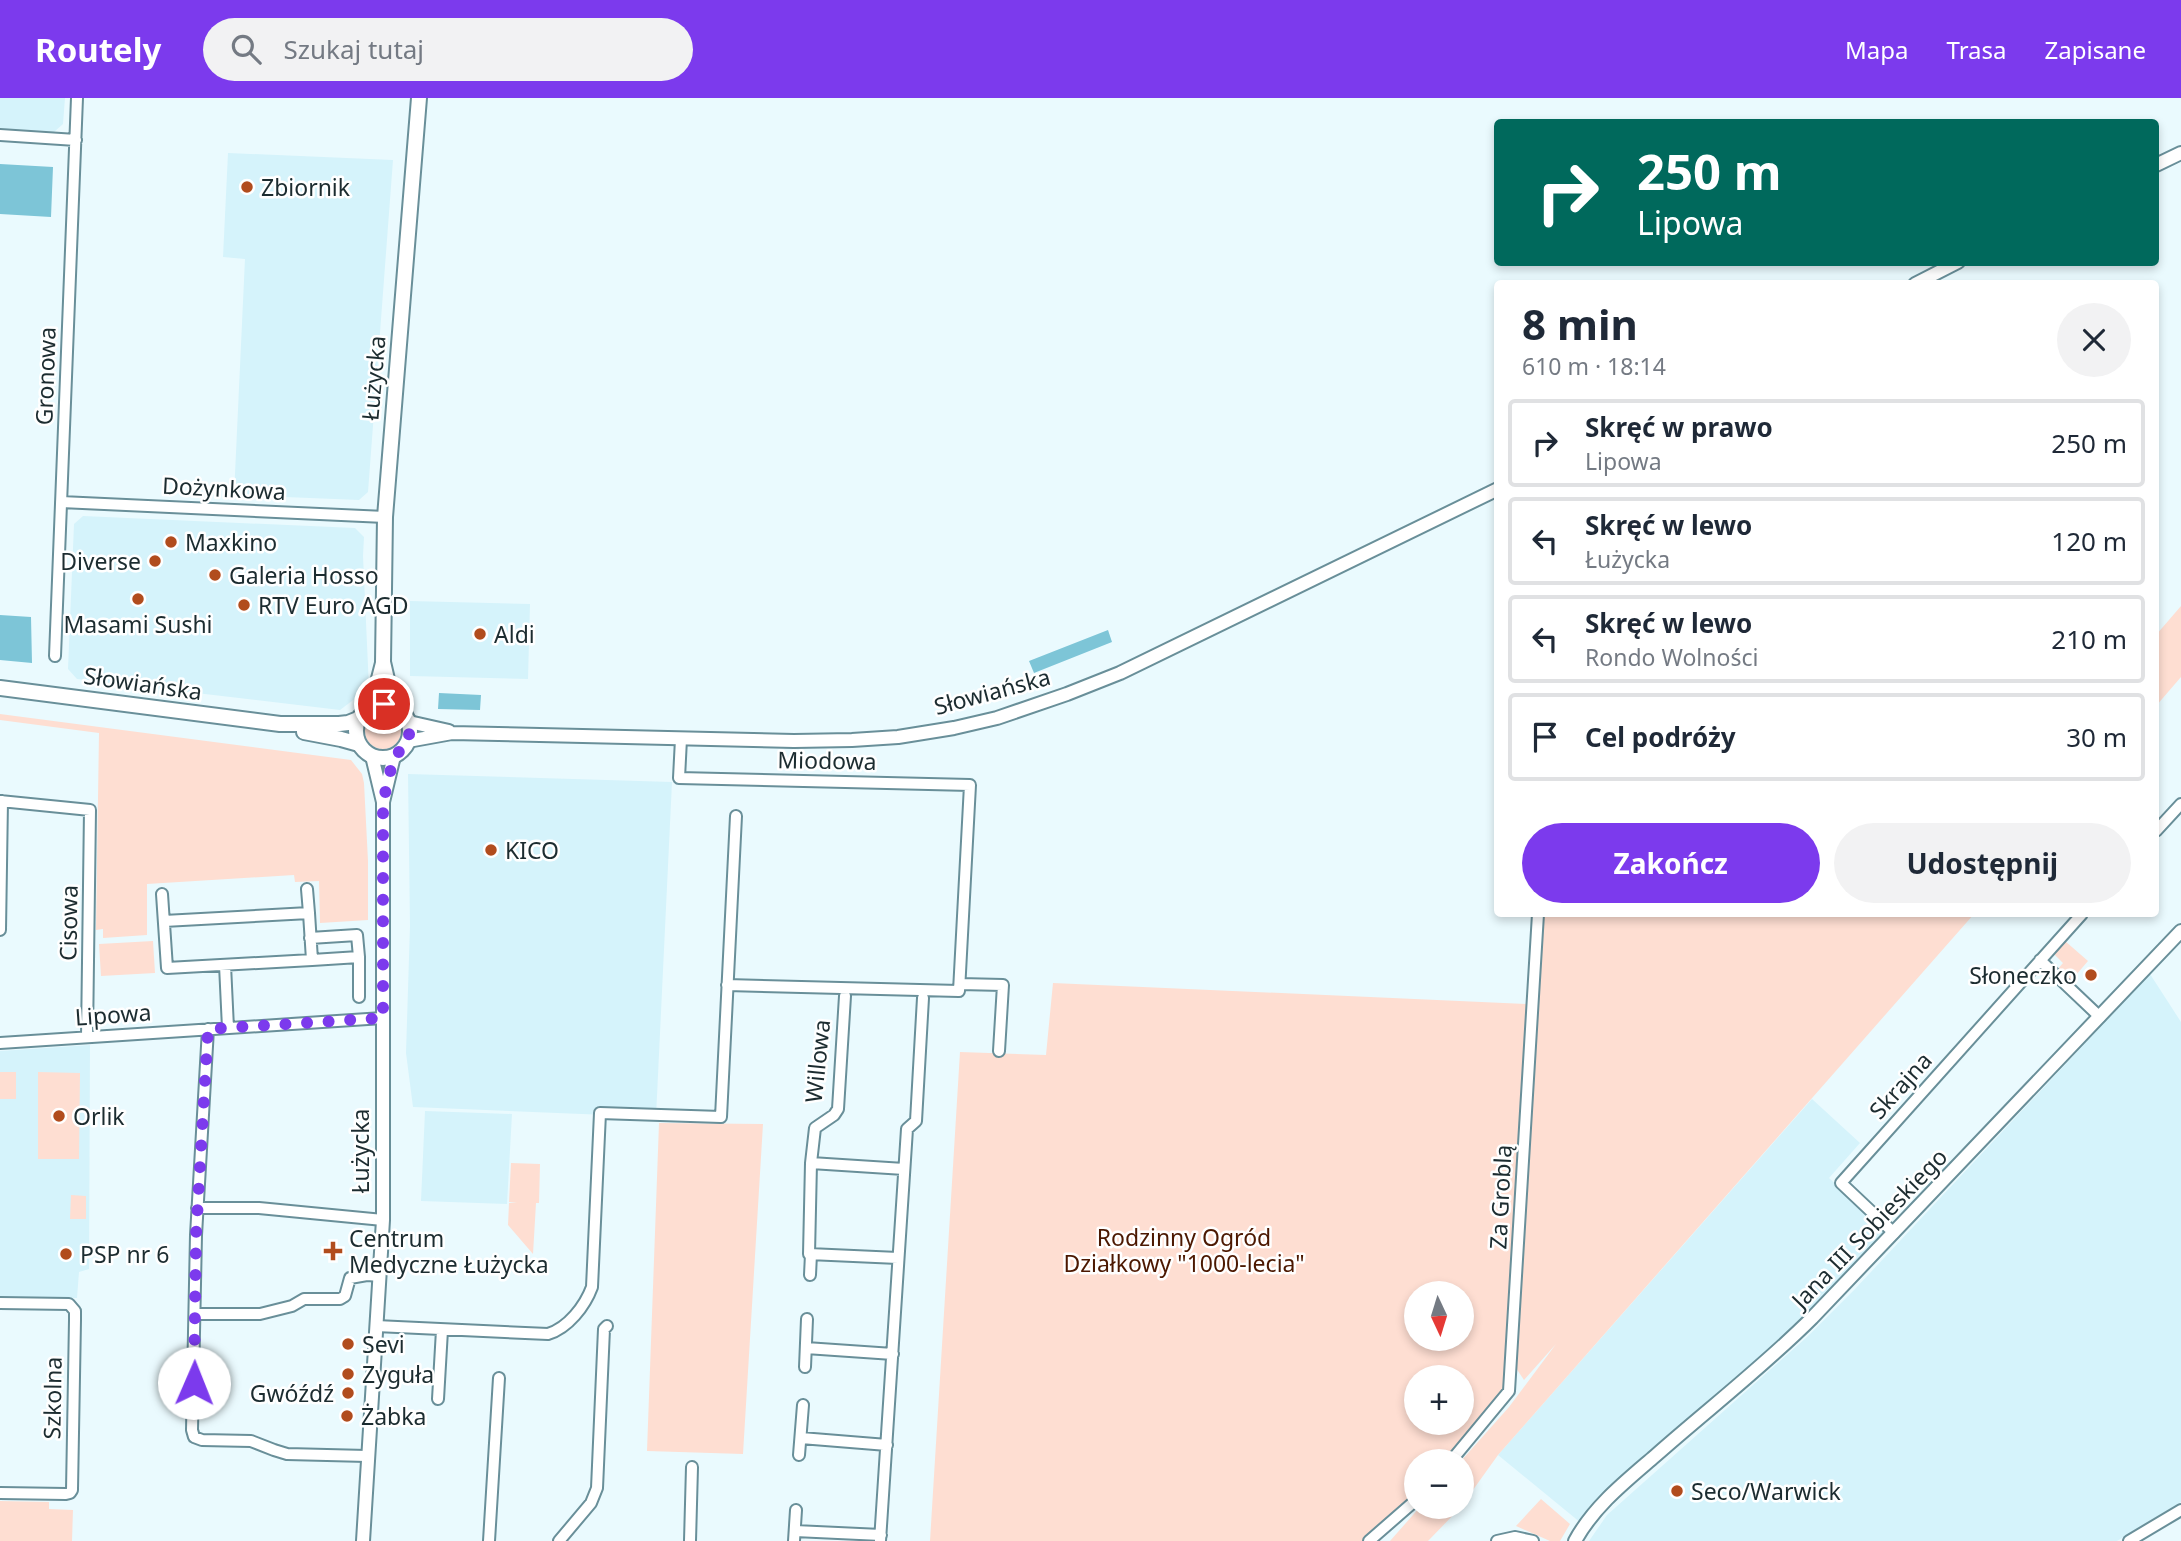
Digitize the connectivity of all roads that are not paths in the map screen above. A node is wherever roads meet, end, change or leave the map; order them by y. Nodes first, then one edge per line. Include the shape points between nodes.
1 (77, 98) edge
2 (419, 98) edge
3 (0, 135) edge
4 (76, 139) junction
5 (2181, 153) edge
6 (2159, 164) edge
7 (1950, 266) edge
8 (1923, 280) edge
9 (1494, 491) edge
10 (61, 502) junction
11 (385, 517) junction
12 (55, 656) dead end
13 (383, 662) junction
14 (0, 688) edge
15 (372, 706) junction
16 (396, 707) junction
17 (358, 719) junction
18 (409, 722) junction
19 (280, 724) junction
20 (452, 733) junction
21 (681, 739) junction
22 (408, 741) junction
23 (359, 744) junction
24 (372, 756) junction
25 (394, 756) junction
26 (1, 801) edge
27 (383, 802) junction
28 (2181, 804) edge
29 (736, 816) dead end
30 (2159, 828) edge
31 (307, 888) dead end
32 (162, 894) dead end
33 (309, 913) junction
34 (1538, 917) edge
35 (2079, 917) edge
36 (164, 921) junction
37 (0, 930) edge
38 (2181, 931) edge
39 (310, 938) junction
40 (359, 957) junction
41 (312, 960) junction
42 (2040, 960) junction
43 (225, 965) junction
44 (960, 984) junction
45 (727, 985) junction
46 (845, 996) dead end
47 (359, 997) dead end
48 (923, 998) dead end
49 (2100, 1017) junction
50 (383, 1018) junction
51 (229, 1027) junction
52 (208, 1029) junction
53 (88, 1037) junction
54 (0, 1043) edge
55 (999, 1051) dead end
56 (811, 1163) junction
57 (904, 1169) junction
58 (197, 1208) junction
59 (383, 1220) junction
60 (1894, 1233) junction
61 (811, 1254) junction
62 (898, 1258) junction
63 (810, 1275) dead end
64 (380, 1276) junction
65 (0, 1303) edge
66 (195, 1314) junction
67 (807, 1319) dead end
68 (376, 1326) junction
69 (607, 1326) dead end
70 (442, 1330) junction
71 (806, 1348) junction
72 (893, 1354) junction
73 (804, 1367) dead end
74 (499, 1378) dead end
75 (438, 1399) dead end
76 (803, 1405) dead end
77 (801, 1438) junction
78 (887, 1445) junction
79 (1461, 1449) edge
80 (799, 1455) dead end
81 (367, 1456) junction
82 (692, 1467) dead end
83 (0, 1493) edge
84 (796, 1510) dead end
85 (2181, 1510) edge
86 (1404, 1512) edge
87 (795, 1536) edge
88 (881, 1538) edge
89 (363, 1541) edge
90 (489, 1541) edge
91 (559, 1541) edge
92 (690, 1541) edge
93 (1369, 1541) edge
94 (1497, 1541) edge
95 (1534, 1541) edge
96 (1575, 1541) edge
97 (2130, 1541) edge

1 - 4 street, Gronowa
2 - 11 main road, Łużycka
3 - 4 street
4 - 10 street, Gronowa
5 - 6 street
7 - 8 street
9 - 21 street, Słowiańska via 1120,673 998,718 921,734 852,740
10 - 11 street, Dożynkowa
10 - 12 street, Gronowa
11 - 13 main road, Łużycka
13 - 15 main road, Łużycka
13 - 16 main road, Łużycka
14 - 19 main road, Słowiańska
15 - 16 main road
15 - 17 main road
16 - 18 main road
17 - 19 main road, Słowiańska via 339,724
17 - 23 main road via 355,732
18 - 20 street, Słowiańska
18 - 22 main road
19 - 23 main road, Słowiańska
20 - 21 street, Słowiańska
20 - 22 street, Słowiańska
21 - 44 street, Miodowa via 678,778 970,785
22 - 25 main road
23 - 24 main road
24 - 25 main road
24 - 27 street, Łużycka
25 - 27 street, Łużycka
26 - 37 street
26 - 53 street, Cisowa via 90,810
27 - 50 street, Łużycka
28 - 30 street
29 - 45 street
31 - 33 street
32 - 36 street, Lipowa
33 - 36 street
33 - 39 street
34 - 79 street, Za Groblą via 1509,1391
35 - 42 street, Skrajna
36 - 43 street, Lipowa via 167,968
38 - 49 street, Jana III Sobieskiego
39 - 40 street via 357,935
39 - 41 street
40 - 41 street, Lipowa
40 - 47 street
41 - 43 street, Lipowa
42 - 49 street
42 - 60 street, Skrajna via 1841,1183
43 - 51 street
44 - 45 street via 959,991
44 - 55 street via 1003,985
45 - 70 street via 721,1117 600,1113 592,1287 587,1299 564,1326 548,1334
46 - 56 street, Willowa via 838,1109 815,1128
48 - 57 street via 916,1121 907,1129
49 - 60 street, Jana III Sobieskiego
50 - 51 street, Lipowa
50 - 59 street, Łużycka
51 - 52 street, Lipowa
52 - 53 street, Lipowa
52 - 58 street
53 - 54 street, Lipowa
56 - 57 street
56 - 61 street, Willowa
57 - 62 street
58 - 59 street via 259,1208
58 - 66 street
59 - 64 street, Łużycka
60 - 96 street, Jana III Sobieskiego via 1794,1336 1603,1503
61 - 62 street
61 - 63 street, Willowa
62 - 72 street
64 - 66 street via 350,1278 343,1298 304,1299 260,1314
64 - 68 street, Łużycka
65 - 83 street, Szkolna via 69,1304 75,1320 72,1490 66,1494
66 - 81 street via 194,1437 251,1441 287,1454
67 - 71 street
68 - 70 street
68 - 81 street, Łużycka
69 - 91 street via 597,1488 591,1503
70 - 75 street
71 - 72 street
71 - 73 street
72 - 78 street
74 - 90 street
76 - 77 street
77 - 78 street
77 - 80 street
78 - 88 street
81 - 89 street, Łużycka
82 - 92 street
84 - 87 street
85 - 97 street
86 - 93 street
87 - 88 street
94 - 95 street via 1515,1536

